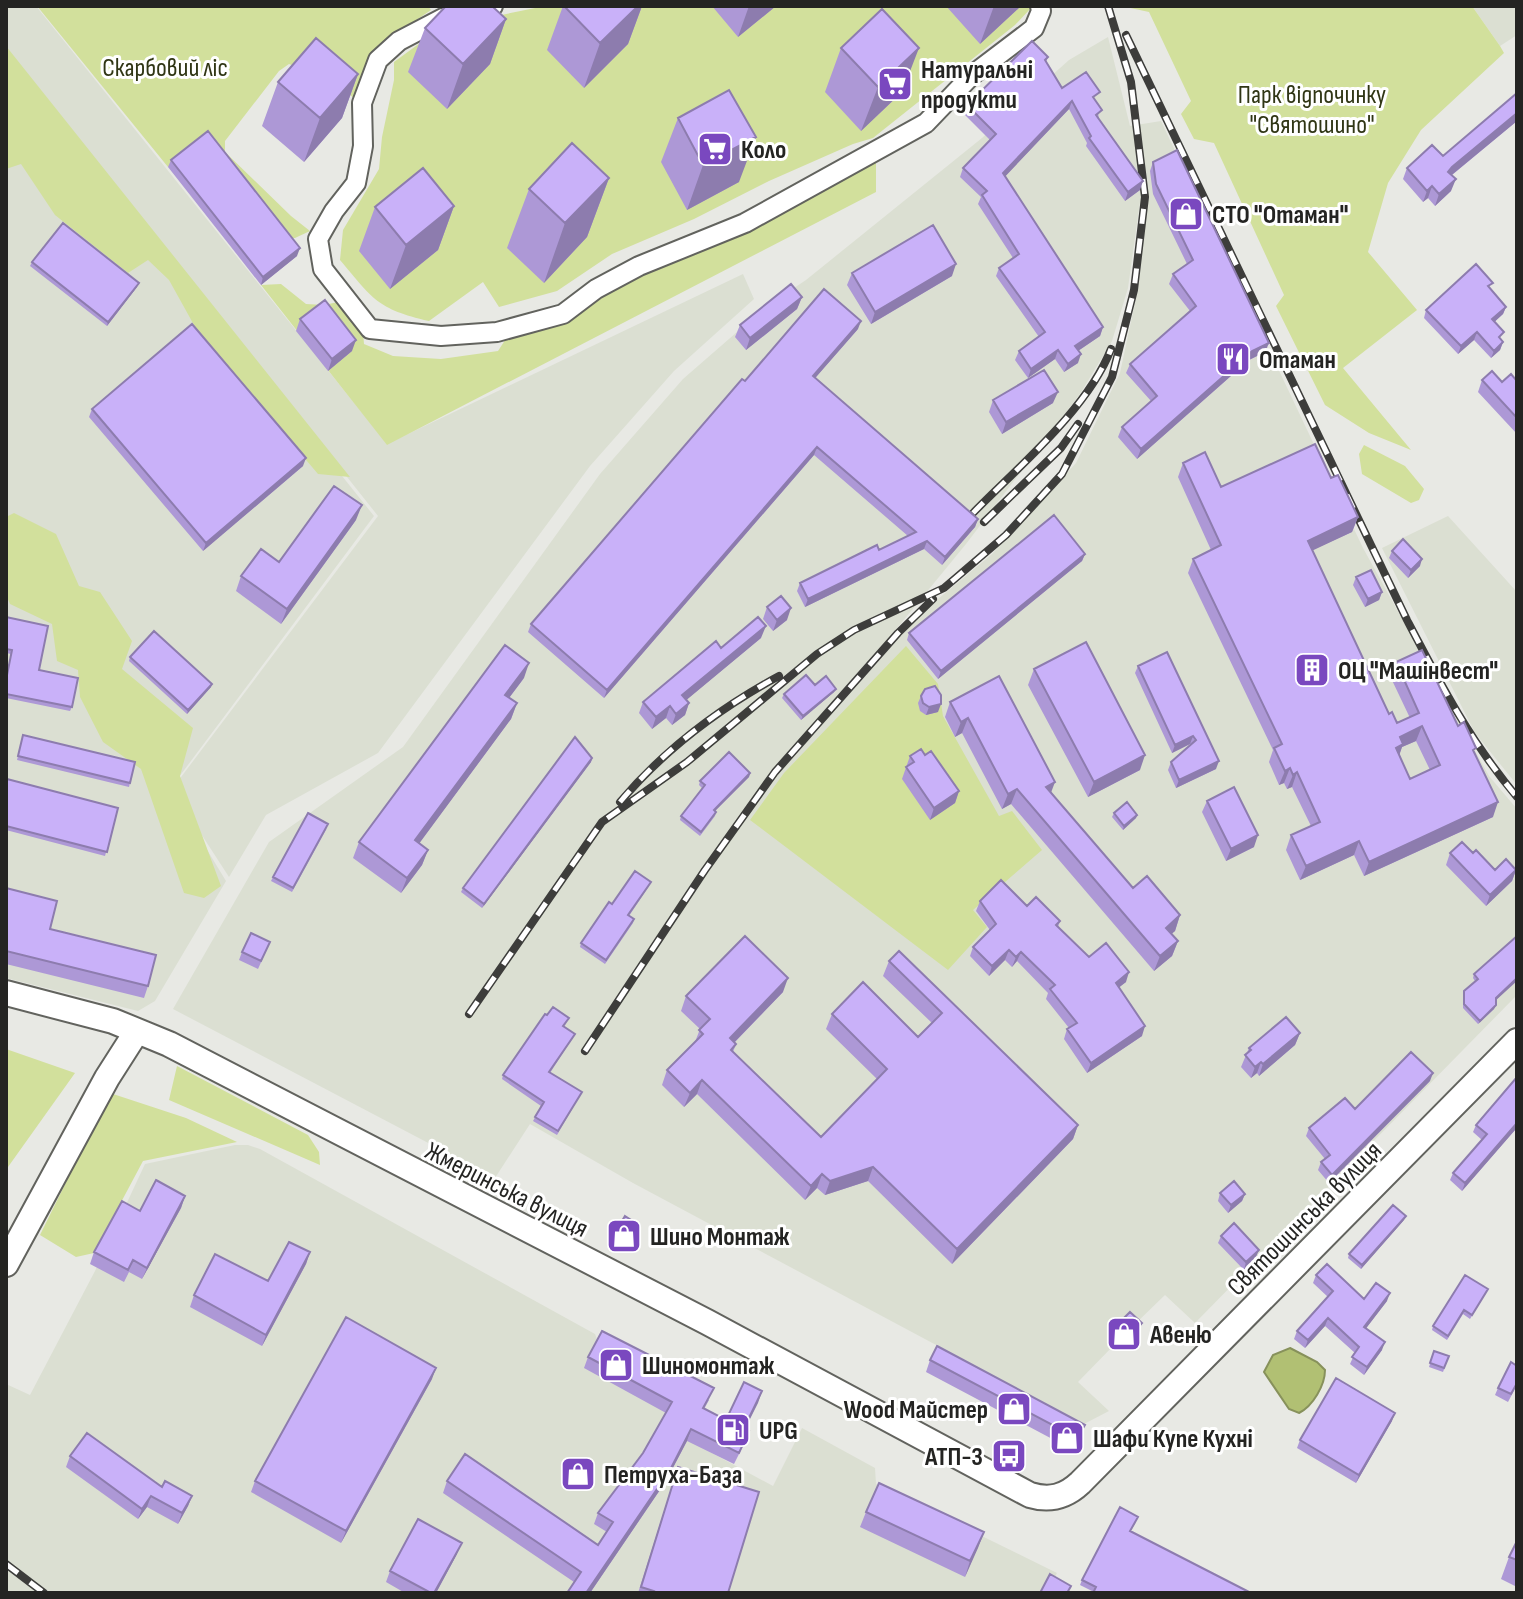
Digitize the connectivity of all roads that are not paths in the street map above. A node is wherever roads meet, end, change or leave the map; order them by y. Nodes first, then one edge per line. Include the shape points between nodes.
1 (493, 6) edge
2 (1040, 6) edge
3 (6, 993) edge
4 (137, 1031) junction
5 (1517, 1041) edge
6 (6, 1264) edge
7 (1059, 1497) joint

1 - 2 street via 443,18 399,41 378,60 362,103 363,146 356,183 318,239 323,269 370,329 441,336 497,332 563,314 639,266 745,223 926,123 971,76 1034,28
3 - 4 main road, Жмеринська вулиця
4 - 6 main road
4 - 7 main road, Жмеринська вулиця via 707,1322 1030,1495
5 - 7 main road, Святошинська вулиця via 1158,1407 1072,1491

